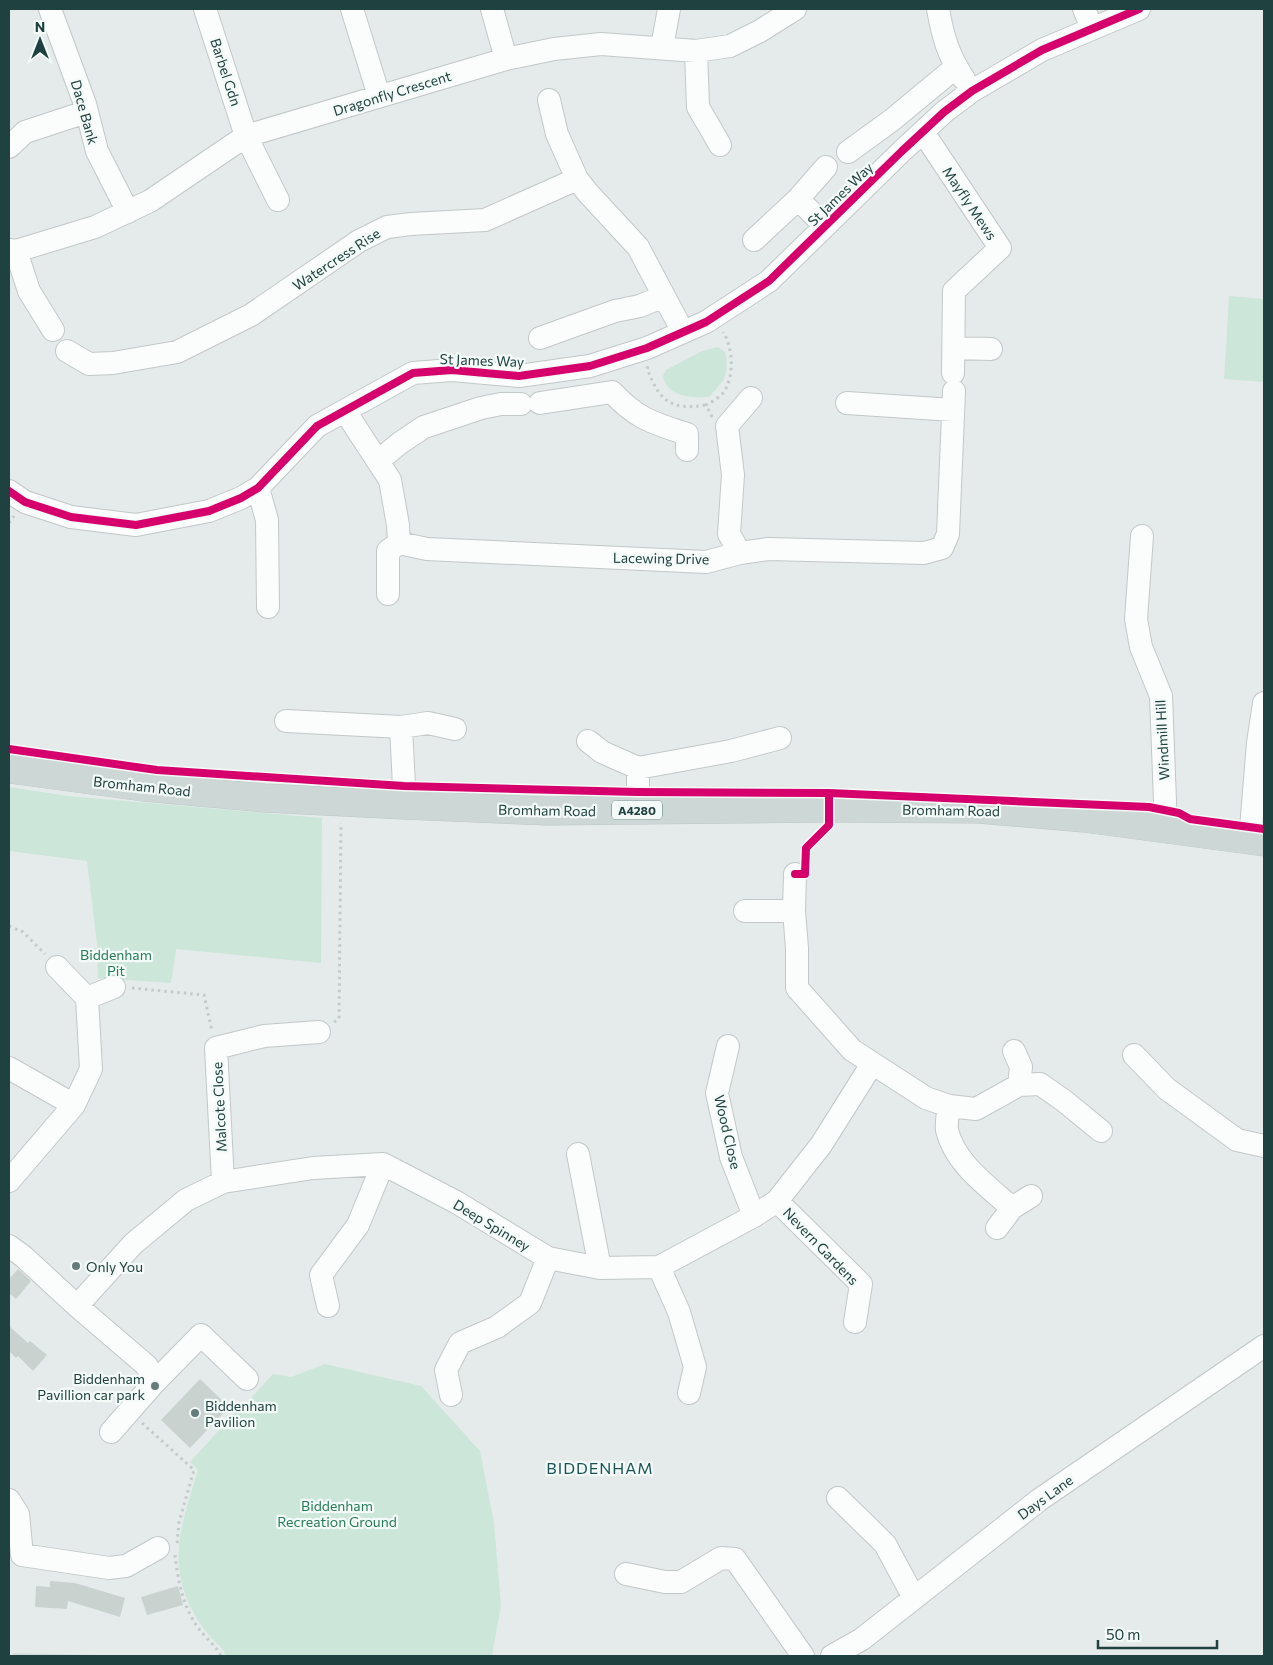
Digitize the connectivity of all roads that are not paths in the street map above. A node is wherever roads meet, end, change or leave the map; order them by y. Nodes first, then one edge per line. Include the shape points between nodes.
1 (50, 9) edge
2 (205, 9) edge
3 (352, 9) edge
4 (492, 9) edge
5 (669, 9) edge
6 (795, 9) edge
7 (938, 9) edge
8 (1139, 9) edge
9 (1088, 18) edge
10 (662, 47) junction
11 (696, 51) junction
12 (506, 59) junction
13 (956, 67) junction
14 (972, 91) junction
15 (379, 96) junction
16 (549, 100) dead end
17 (86, 112) junction
18 (923, 132) junction
19 (246, 136) junction
20 (720, 145) dead end
21 (9, 147) edge
22 (848, 152) dead end
23 (826, 167) dead end
24 (577, 178) junction
25 (798, 198) junction
26 (278, 200) dead end
27 (128, 212) junction
28 (825, 226) junction
29 (754, 240) dead end
30 (12, 251) edge
31 (664, 296) junction
32 (53, 330) dead end
33 (683, 332) junction
34 (540, 338) dead end
35 (954, 348) junction
36 (991, 349) dead end
37 (67, 351) dead end
38 (615, 359) junction
39 (954, 391) junction
40 (612, 392) junction
41 (751, 398) dead end
42 (847, 403) dead end
43 (346, 411) junction
44 (687, 450) dead end
45 (378, 461) junction
46 (258, 488) junction
47 (9, 491) edge
48 (1142, 536) dead end
49 (398, 543) junction
50 (740, 553) junction
51 (388, 594) dead end
52 (268, 607) dead end
53 (1264, 702) edge
54 (286, 721) dead end
55 (401, 727) junction
56 (455, 729) dead end
57 (780, 738) dead end
58 (588, 741) dead end
59 (638, 768) junction
60 (9, 769) edge
61 (403, 805) junction
62 (638, 810) junction
63 (1166, 828) junction
64 (1257, 842) edge
65 (795, 874) dead end
66 (745, 912) dead end
67 (794, 912) junction
68 (57, 967) road end
69 (114, 987) road end
70 (87, 998) junction
71 (319, 1032) road end
72 (728, 1046) dead end
73 (1014, 1051) dead end
74 (1134, 1055) dead end
75 (872, 1064) junction
76 (9, 1068) edge
77 (1019, 1085) junction
78 (74, 1105) junction
79 (949, 1106) junction
80 (1101, 1131) dead end
81 (1264, 1146) edge
82 (578, 1154) dead end
83 (383, 1164) junction
84 (9, 1181) edge
85 (223, 1182) junction
86 (1031, 1196) dead end
87 (777, 1201) junction
88 (1012, 1208) junction
89 (754, 1216) junction
90 (997, 1228) dead end
91 (9, 1246) edge
92 (548, 1258) junction
93 (659, 1267) junction
94 (600, 1268) junction
95 (77, 1306) junction
96 (328, 1306) dead end
97 (854, 1322) dead end
98 (1264, 1346) edge
99 (150, 1374) junction
100 (247, 1379) dead end
101 (689, 1393) dead end
102 (452, 1395) dead end
103 (111, 1432) dead end
104 (838, 1498) dead end
105 (9, 1500) edge
106 (158, 1548) dead end
107 (15, 1558) edge
108 (626, 1574) dead end
109 (914, 1598) junction
110 (803, 1656) edge
111 (832, 1656) edge

1 - 17 street, Dace Bank
2 - 19 street, Barbel Gdn
3 - 15 street
4 - 12 street
5 - 10 street
6 - 11 street, Dragonfly Crescent via 730,46
7 - 13 street via 944,40
8 - 9 street, St James Way
9 - 14 street, St James Way via 1042,50
10 - 11 street, Dragonfly Crescent
10 - 12 street, Dragonfly Crescent via 601,44
11 - 20 street via 698,107
12 - 15 street, Dragonfly Crescent
13 - 14 street
13 - 22 street
14 - 18 street, St James Way
15 - 19 street, Dragonfly Crescent
16 - 24 street via 557,134
17 - 21 street via 25,132
17 - 27 street, Dace Bank via 96,152
18 - 28 street, St James Way
18 - 35 street, Mayfly Mews via 1000,248 954,291
19 - 26 street, Barbel Gdn
19 - 27 street, Dragonfly Crescent via 150,201
23 - 25 street
24 - 31 street via 638,247
24 - 37 street, Watercress Rise via 485,220 387,227 359,241 251,315 177,352 89,364
25 - 28 street
25 - 29 street
27 - 30 street, Dragonfly Crescent via 95,228
28 - 33 street, St James Way via 769,281 706,322
30 - 32 street via 29,291
31 - 33 street
31 - 34 street
33 - 38 street, St James Way
35 - 36 street
35 - 39 street, Mayfly Mews
38 - 40 street via 617,375
38 - 43 street, St James Way via 520,376 452,370 413,373
39 - 42 street
39 - 50 street, Lacewing Drive via 948,534 942,548 924,553 769,549
40 - 44 street via 644,419 687,434
40 - 45 street via 481,408 424,427
41 - 50 street via 727,426 733,475 729,534
43 - 45 street
43 - 46 street, St James Way via 317,426
45 - 49 street via 390,480
46 - 47 street, St James Way via 209,511 136,525 71,517 25,502
46 - 52 street via 267,520
48 - 63 street, Windmill Hill via 1136,620 1141,647 1161,696
49 - 50 street, Lacewing Drive via 427,549 706,562
49 - 51 street via 388,550
53 - 64 street via 1258,743
54 - 55 street
55 - 56 street via 428,723
55 - 61 street
57 - 59 street
58 - 59 street via 602,752
59 - 62 street
60 - 61 main road, Bromham Road / A4280 via 143,787 264,798
61 - 62 main road, Bromham Road / A4280 via 547,811
62 - 63 main road, Bromham Road / A4280 via 978,809
63 - 64 main road, Bromham Road / A4280
65 - 67 street
66 - 67 street
67 - 75 street via 797,988 852,1050
68 - 70 street
69 - 70 street
70 - 78 street via 91,1069
71 - 85 street, Malcote Close via 264,1036 216,1048
72 - 89 street, Wood Close via 717,1093 731,1158
73 - 77 street via 1021,1067
74 - 81 street via 1167,1089 1237,1140
75 - 79 street via 926,1098
75 - 87 street, Deep Spinney via 820,1145
76 - 78 street
77 - 79 street via 976,1109
77 - 80 street via 1040,1084
78 - 84 street
79 - 88 street via 947,1129 956,1151 970,1170
82 - 94 street
83 - 85 street via 313,1168
83 - 92 street, Deep Spinney via 456,1202
83 - 96 street via 358,1225 321,1275
85 - 95 street via 186,1200 133,1244
86 - 88 street
87 - 89 street, Deep Spinney
87 - 97 street, Nevern Gardens via 861,1284
88 - 90 street
89 - 93 street, Deep Spinney
91 - 95 street
92 - 94 street, Deep Spinney
92 - 102 street via 530,1303 497,1327 460,1343 446,1370
93 - 94 street, Deep Spinney
93 - 101 street via 679,1312 695,1367
95 - 99 street
98 - 109 street, Days Lane via 1039,1500
99 - 100 street via 201,1334
99 - 103 street
104 - 109 street via 885,1544
105 - 107 street via 18,1514
106 - 107 street via 126,1566 109,1568
108 - 110 street via 681,1582 721,1558 735,1559
109 - 111 street, Days Lane via 862,1639

